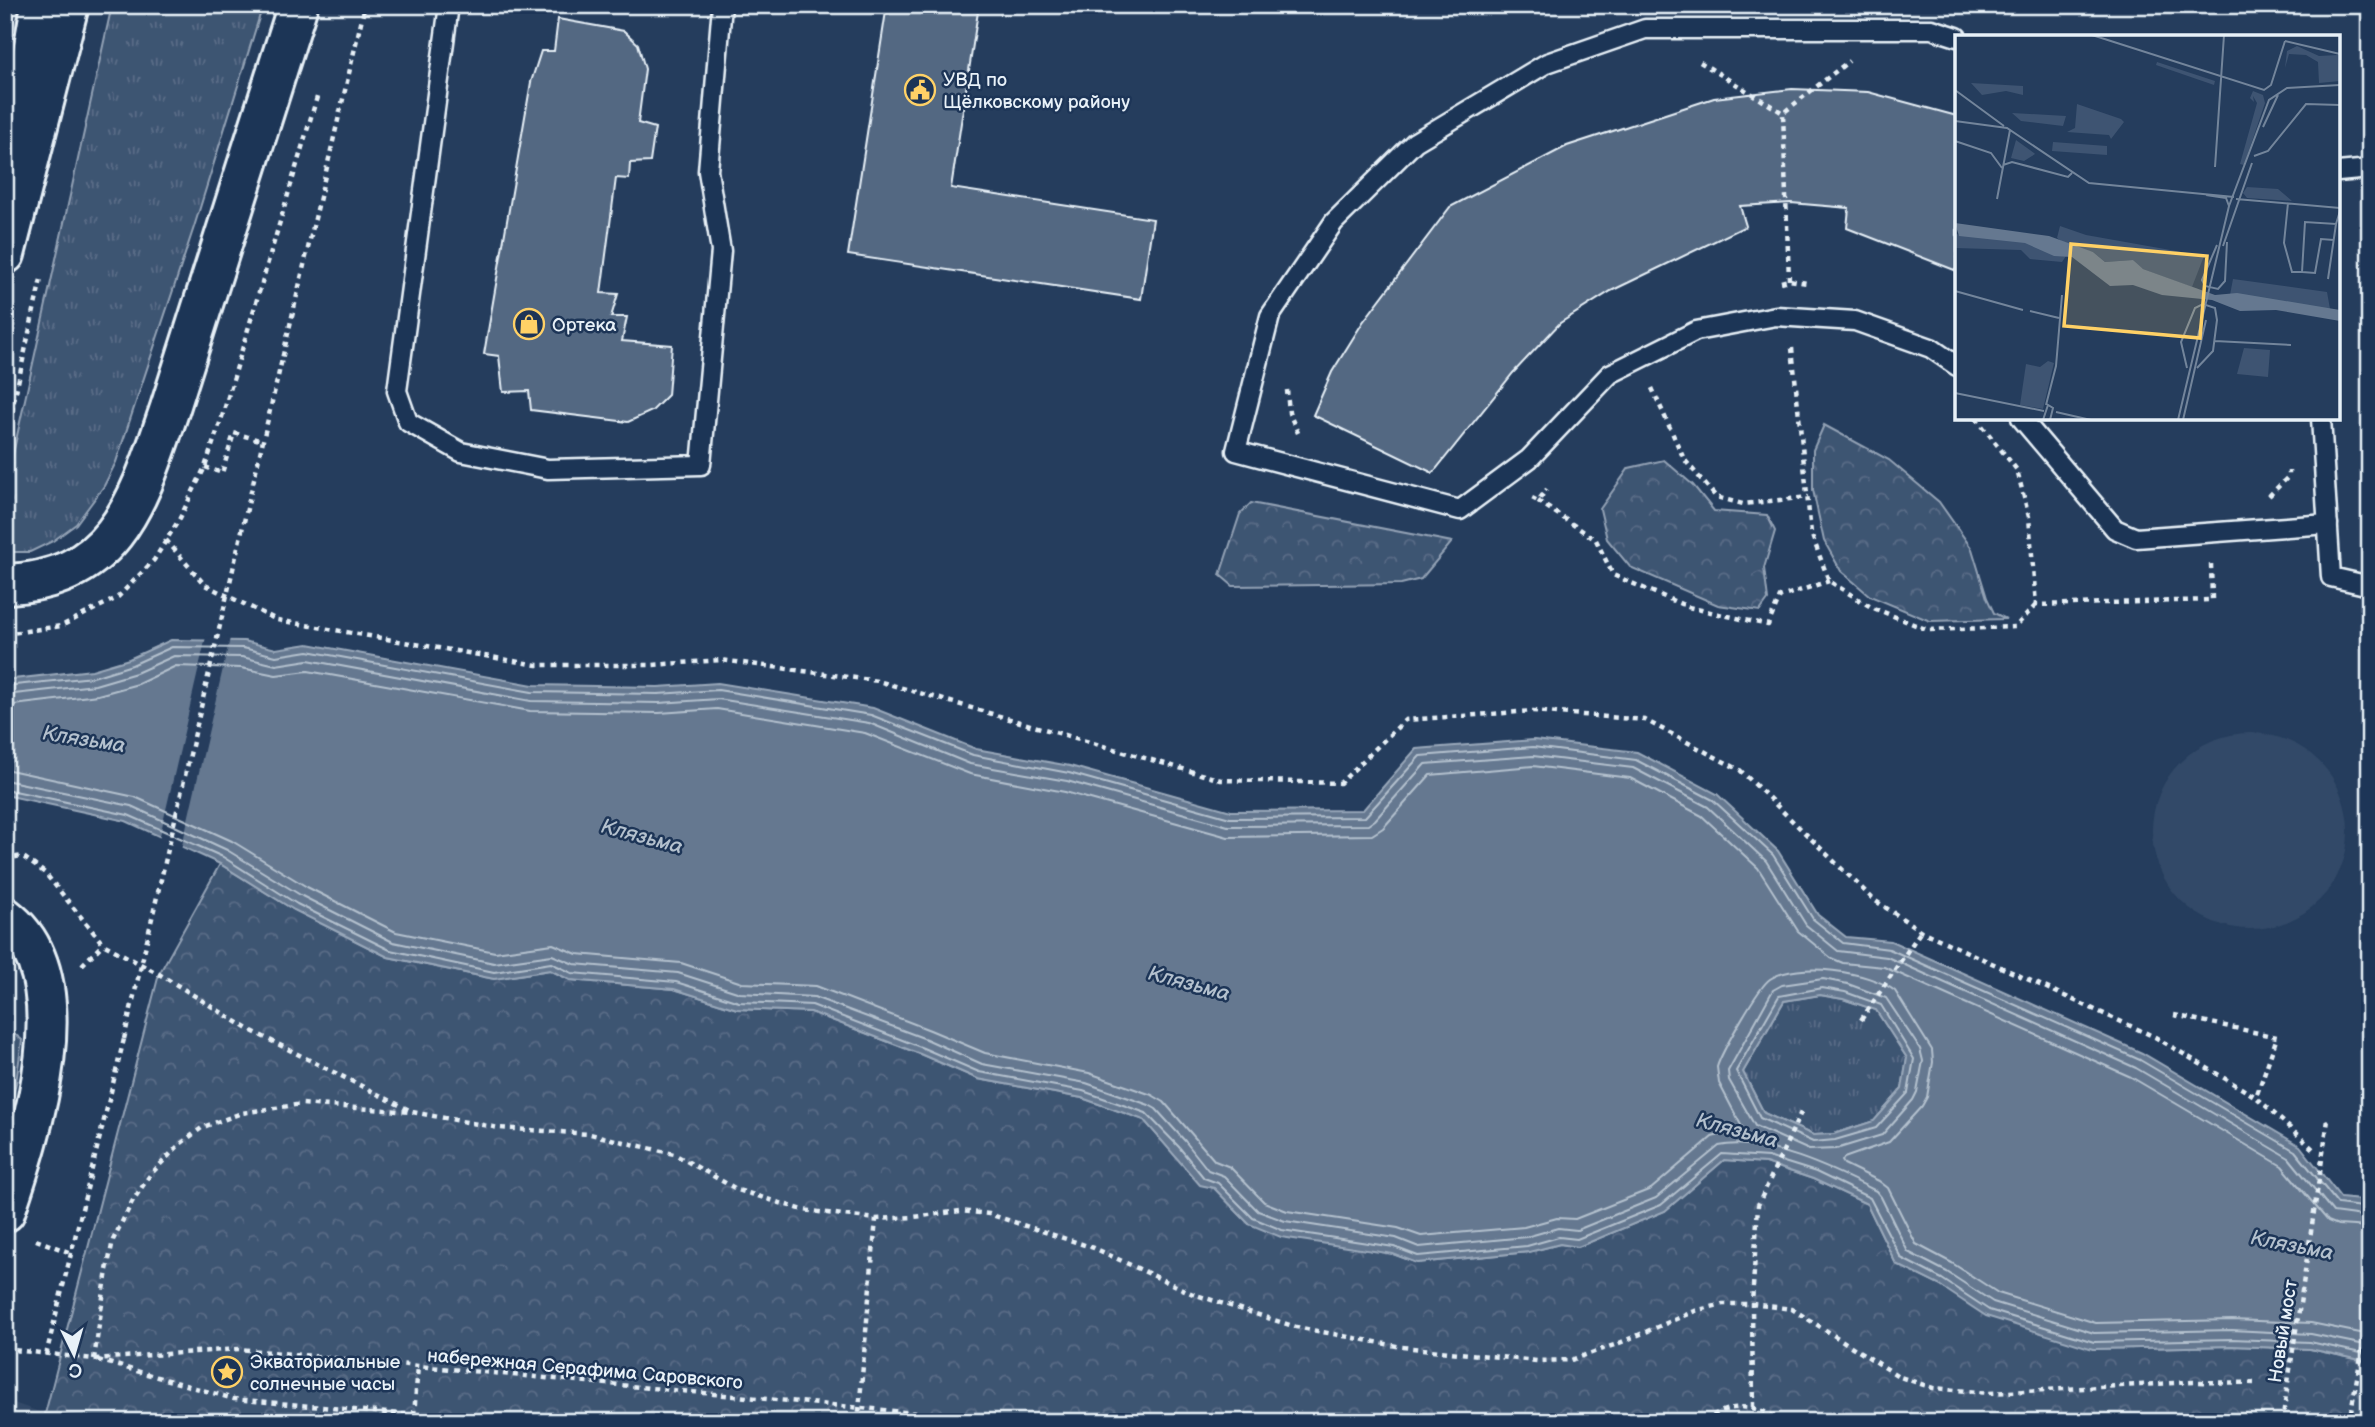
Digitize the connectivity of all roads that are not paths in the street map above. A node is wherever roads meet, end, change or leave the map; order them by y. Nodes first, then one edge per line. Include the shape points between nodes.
1 (41, 5) edge
2 (69, 5) edge
3 (298, 5) edge
4 (449, 5) edge
5 (722, 5) edge
6 (1955, 36) edge
7 (2370, 169) edge
8 (2340, 172) edge
9 (5, 211) edge
10 (5, 254) edge
11 (1955, 365) edge
12 (2023, 420) edge
13 (2322, 420) edge
14 (2328, 524) junction
15 (5, 584) edge
16 (2370, 586) edge
17 (5, 917) edge
18 (15, 1224) edge

1 - 9 main road
2 - 10 main road
3 - 15 main road via 170,408 129,512 112,538 80,566 56,577
4 - 5 lane via 397,391 408,422 461,453 548,469 701,465 721,251 708,171
6 - 11 lane via 1932,30 1646,29 1547,63 1415,142 1334,222 1270,316 1236,451 1460,510 1529,459 1611,374 1696,331 1776,317 1855,321 1931,348
7 - 8 lane
12 - 14 lane via 2115,529 2136,538
13 - 14 lane
14 - 16 lane via 2331,577
17 - 18 main road via 37,963 48,1007 44,1063 18,1176

